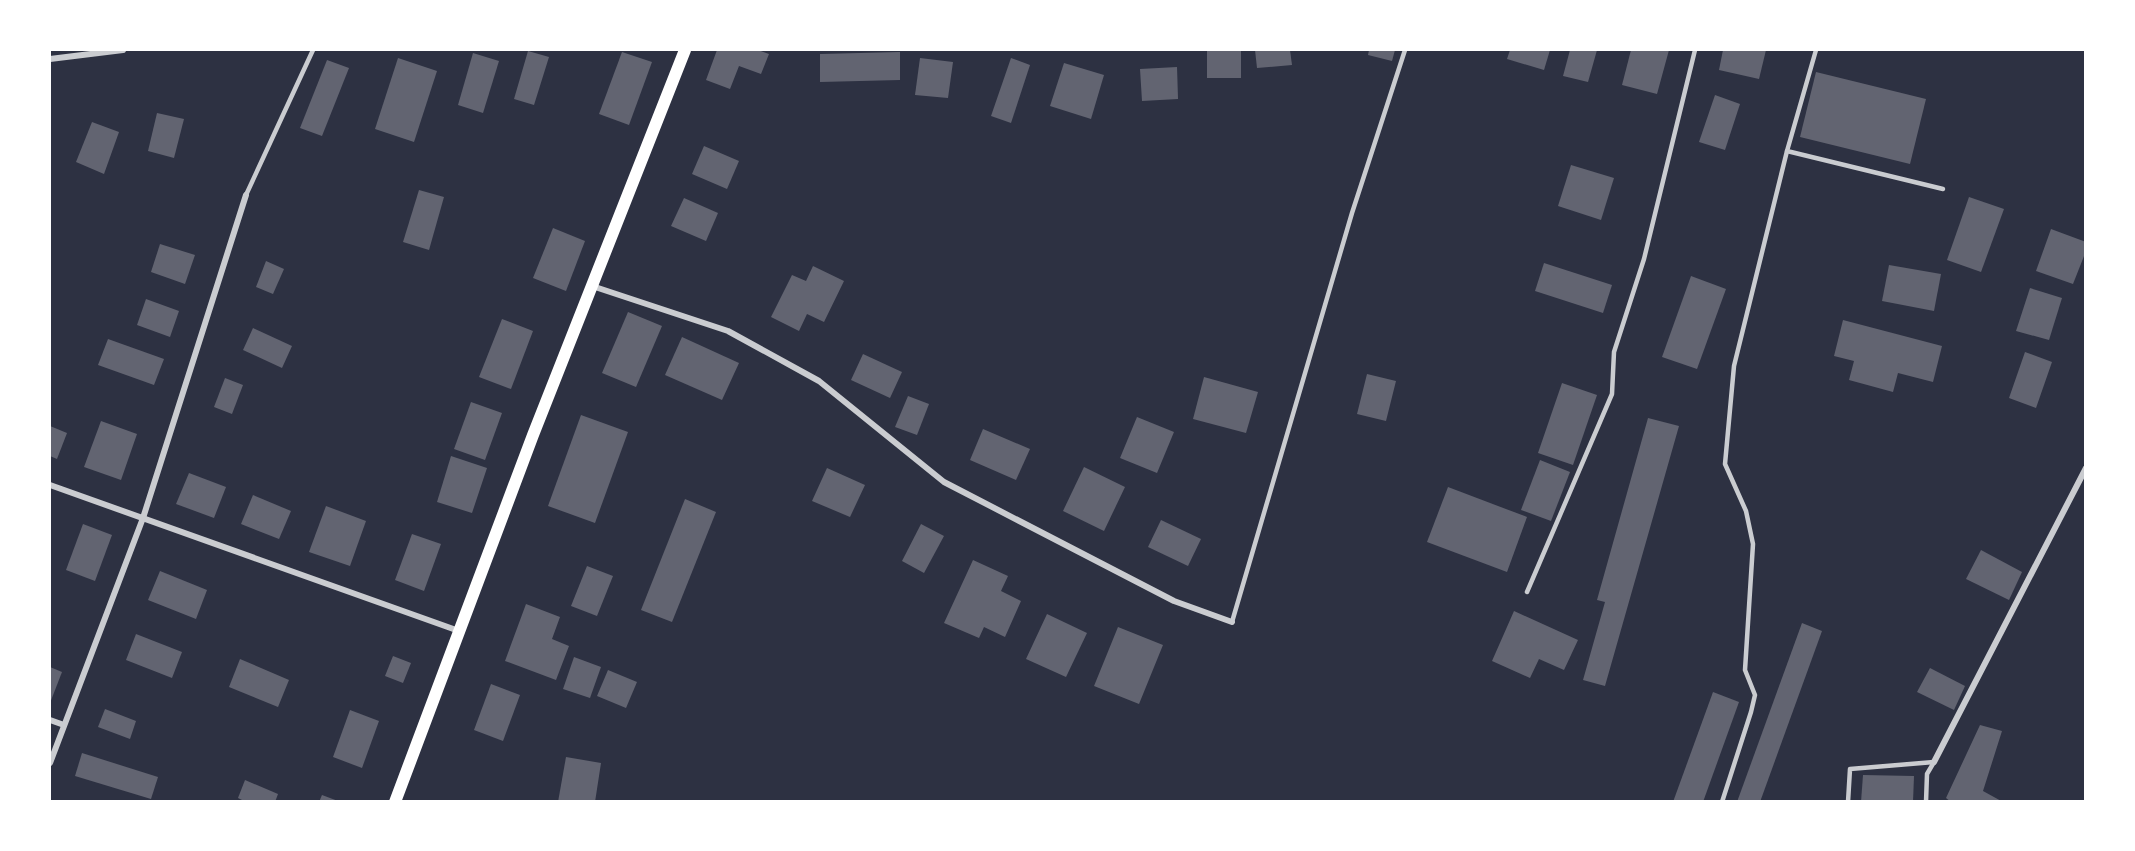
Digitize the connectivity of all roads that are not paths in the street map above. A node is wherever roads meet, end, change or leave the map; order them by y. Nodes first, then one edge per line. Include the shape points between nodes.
1 (123, 50) edge
2 (313, 50) edge
3 (685, 50) edge
4 (1405, 50) edge
5 (1695, 50) edge
6 (1816, 50) edge
7 (50, 59) edge
8 (1787, 151) junction
9 (1943, 189) dead end
10 (246, 195) joint
11 (592, 286) junction
12 (2085, 468) edge
13 (50, 485) edge
14 (143, 518) junction
15 (1527, 592) dead end
16 (1232, 622) joint
17 (459, 631) junction
18 (50, 720) edge
19 (64, 725) junction
20 (1934, 762) junction
21 (50, 763) edge
22 (395, 801) edge
23 (1722, 801) edge
24 (1848, 801) edge
25 (1926, 801) edge

1 - 7 street
2 - 10 lane
3 - 11 main road
4 - 16 lane via 1352,213
5 - 15 lane via 1644,259 1614,352 1612,394
6 - 8 lane
8 - 9 lane
8 - 23 lane via 1734,366 1725,464 1746,511 1753,544 1745,669 1755,695
10 - 14 street
11 - 16 street via 728,331 819,381 944,482 1174,602
11 - 17 main road
12 - 20 street
13 - 14 street
14 - 17 street
14 - 19 street
17 - 22 main road
18 - 19 street
19 - 21 street
20 - 24 lane via 1850,769
20 - 25 lane via 1927,774

